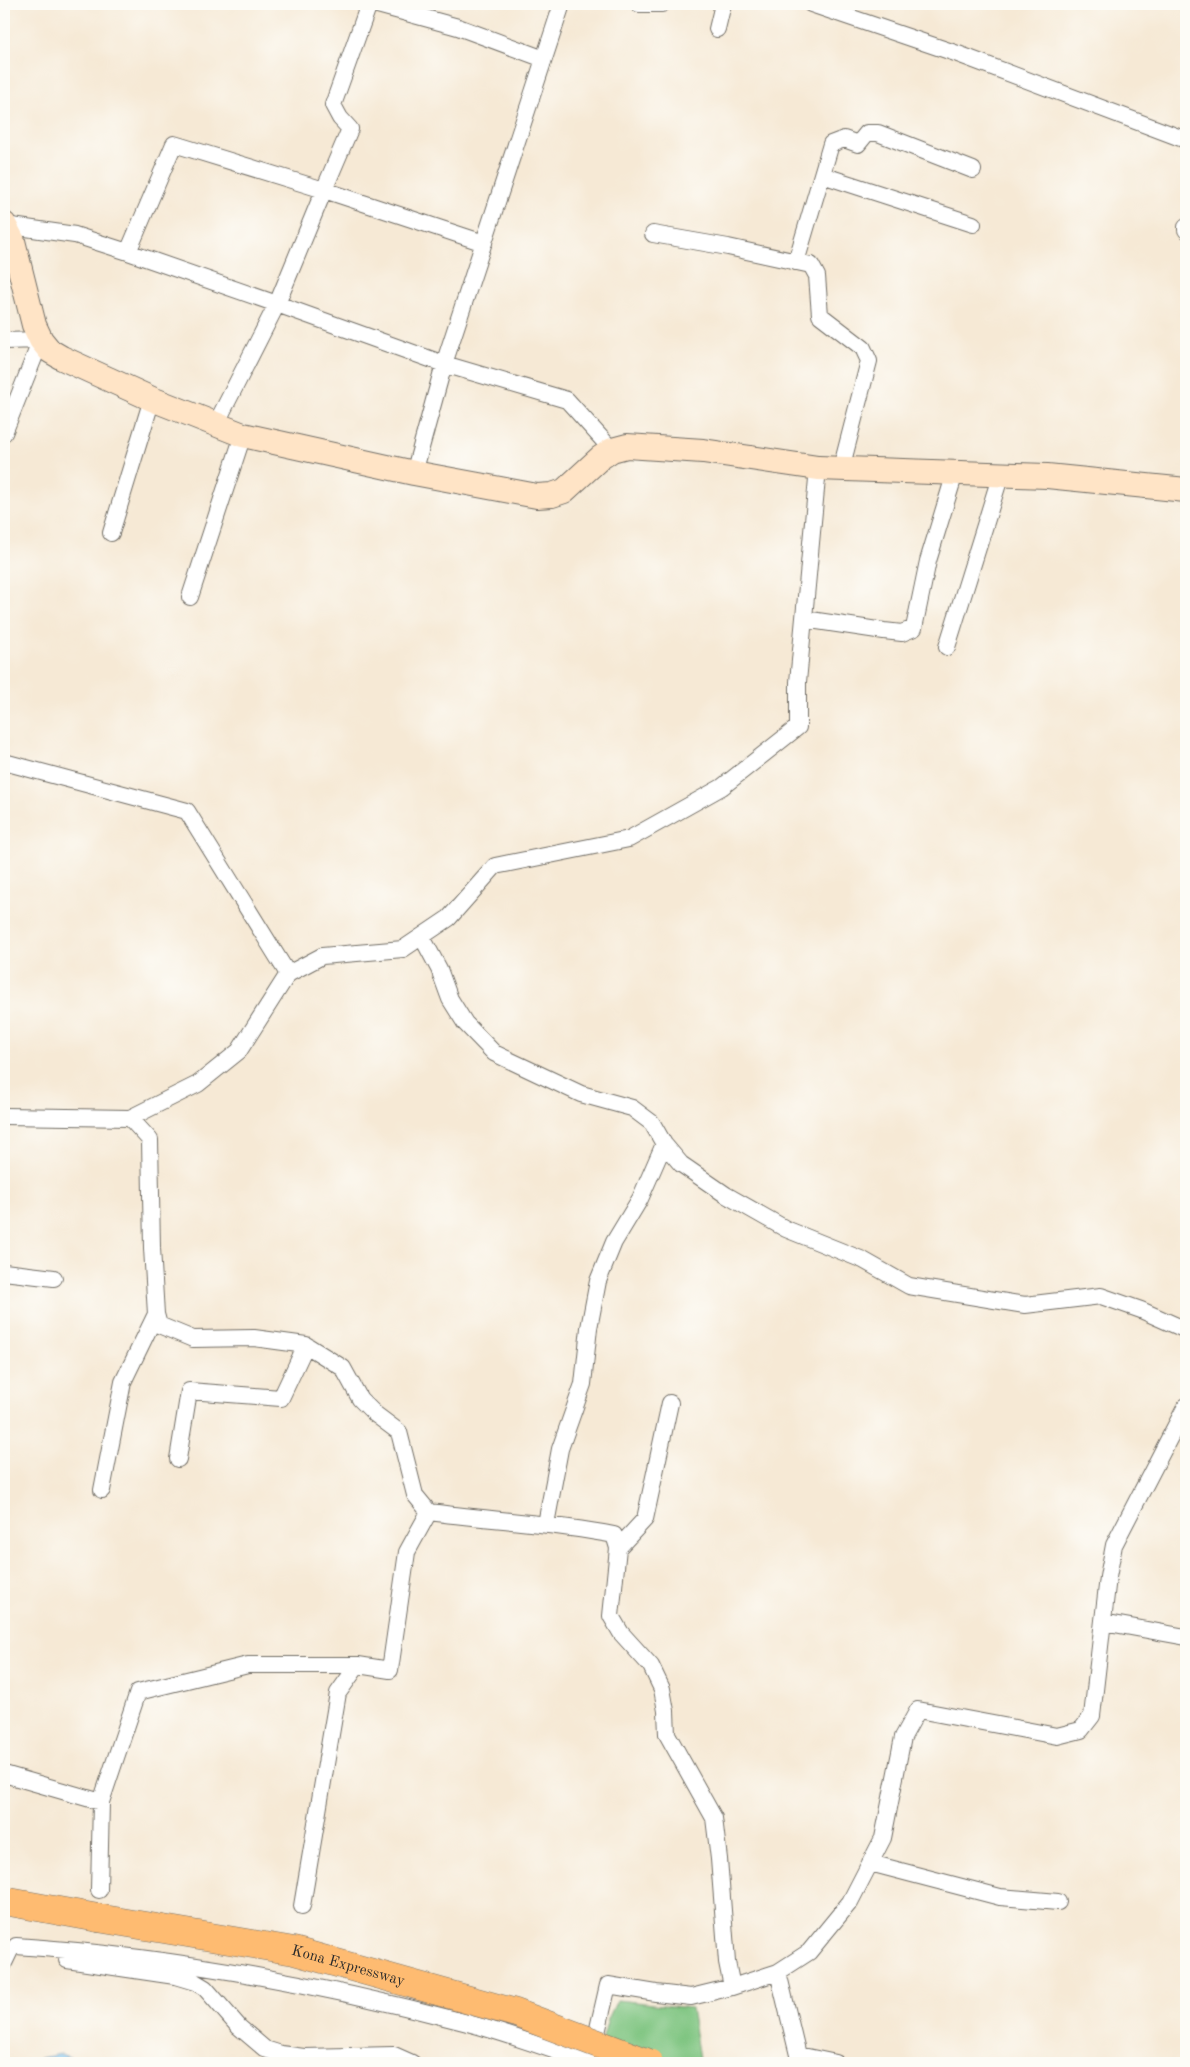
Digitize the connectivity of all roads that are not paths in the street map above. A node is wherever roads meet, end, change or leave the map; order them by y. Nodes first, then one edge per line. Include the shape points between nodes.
1 (369, 4) edge
2 (374, 4) edge
3 (562, 4) edge
4 (639, 4) edge
5 (662, 4) edge
6 (723, 4) edge
7 (811, 4) edge
8 (717, 28) dead end
9 (544, 59) junction
10 (1186, 140) edge
11 (973, 170) dead end
12 (822, 175) junction
13 (324, 190) junction
14 (973, 224) dead end
15 (4, 225) edge
16 (653, 234) dead end
17 (484, 243) junction
18 (128, 252) junction
19 (796, 262) junction
20 (277, 304) junction
21 (41, 340) junction
22 (4, 342) edge
23 (444, 364) junction
24 (152, 398) junction
25 (216, 424) junction
26 (4, 433) edge
27 (242, 435) junction
28 (612, 450) junction
29 (829, 468) junction
30 (414, 473) junction
31 (955, 473) junction
32 (1001, 474) junction
33 (1186, 490) edge
34 (111, 533) dead end
35 (190, 597) dead end
36 (804, 619) junction
37 (948, 647) dead end
38 (4, 762) edge
39 (422, 937) junction
40 (288, 974) junction
41 (4, 1116) edge
42 (130, 1118) junction
43 (664, 1144) junction
44 (4, 1272) edge
45 (54, 1278) dead end
46 (156, 1314) junction
47 (1186, 1330) edge
48 (306, 1345) junction
49 (670, 1403) dead end
50 (1186, 1406) edge
51 (178, 1459) dead end
52 (102, 1490) dead end
53 (428, 1512) junction
54 (546, 1524) junction
55 (618, 1548) junction
56 (1103, 1622) junction
57 (1186, 1637) edge
58 (358, 1665) junction
59 (4, 1774) edge
60 (101, 1802) junction
61 (870, 1863) junction
62 (99, 1890) dead end
63 (4, 1901) edge
64 (1058, 1902) dead end
65 (302, 1906) dead end
66 (36, 1907) junction
67 (4, 1910) edge
68 (10, 1945) edge
69 (4, 1972) edge
70 (778, 1972) junction
71 (732, 1987) junction
72 (412, 2063) edge
73 (649, 2063) edge
74 (836, 2063) edge

1 - 13 street via 333,105 350,129
2 - 9 street via 458,27
3 - 9 street
4 - 5 street
6 - 8 street
7 - 10 street via 958,54
9 - 17 street
11 - 12 street via 878,133 867,133 858,144 844,139 831,144
12 - 14 street
12 - 19 street
13 - 17 street
13 - 18 street via 174,144
13 - 20 street
15 - 18 street via 74,235
15 - 21 main road via 13,241 34,325
16 - 19 street
17 - 23 street
18 - 20 street
19 - 29 street via 811,265 817,276 820,315 863,348 869,361
20 - 23 street
20 - 25 street
21 - 22 street
21 - 24 main road via 62,358
21 - 26 street
23 - 28 street via 567,400
23 - 30 street
24 - 25 main road
24 - 34 street
25 - 27 main road
27 - 30 main road
27 - 35 street
28 - 29 main road via 646,446
28 - 30 main road via 564,491 552,495 537,496
29 - 31 main road
29 - 36 street
31 - 32 main road
31 - 36 street via 928,561 914,628 902,632 884,631
32 - 33 main road
32 - 37 street
36 - 39 street via 798,727 722,786 629,839 495,866 449,918
38 - 40 street via 187,811
39 - 40 street via 403,949 322,956
39 - 43 street via 450,999 465,1023 494,1053 581,1094 632,1108 652,1123
40 - 42 street via 239,1051 198,1084
41 - 42 street
42 - 46 street via 150,1140
43 - 47 street via 681,1164 726,1195 786,1228 863,1260 909,1286 1025,1305 1101,1296
43 - 54 street via 640,1199 614,1242 598,1281 583,1384 560,1449
44 - 45 street
46 - 48 street via 159,1325 193,1339 254,1338
46 - 52 street via 123,1382
48 - 51 street via 281,1398 189,1391
48 - 53 street via 343,1368 360,1399 399,1432 415,1495
49 - 55 street via 645,1520
50 - 56 street via 1114,1545
53 - 54 street
53 - 58 street via 407,1552 390,1670
54 - 55 street via 614,1535
55 - 71 street via 611,1616 651,1666 662,1688 667,1734 714,1818
56 - 57 street
56 - 61 street via 1092,1716 1082,1730 1057,1736 918,1710 903,1737 883,1838
58 - 60 street via 248,1665 138,1692
58 - 65 street via 338,1693
59 - 60 street
60 - 62 street
61 - 64 street via 1000,1896
61 - 70 street via 850,1902 809,1952
63 - 66 highway, Kona Expressway
66 - 67 highway, Kona Expressway
66 - 73 highway, Kona Expressway, bridge via 294,1951 516,2012
68 - 69 lane
68 - 71 street via 204,1966 290,1982 460,2021 590,2063 608,1985 691,1997
68 - 72 street via 37,1954 195,1982 205,1988 265,2049 281,2054 304,2057 394,2055
70 - 71 street
70 - 74 street via 798,2055

